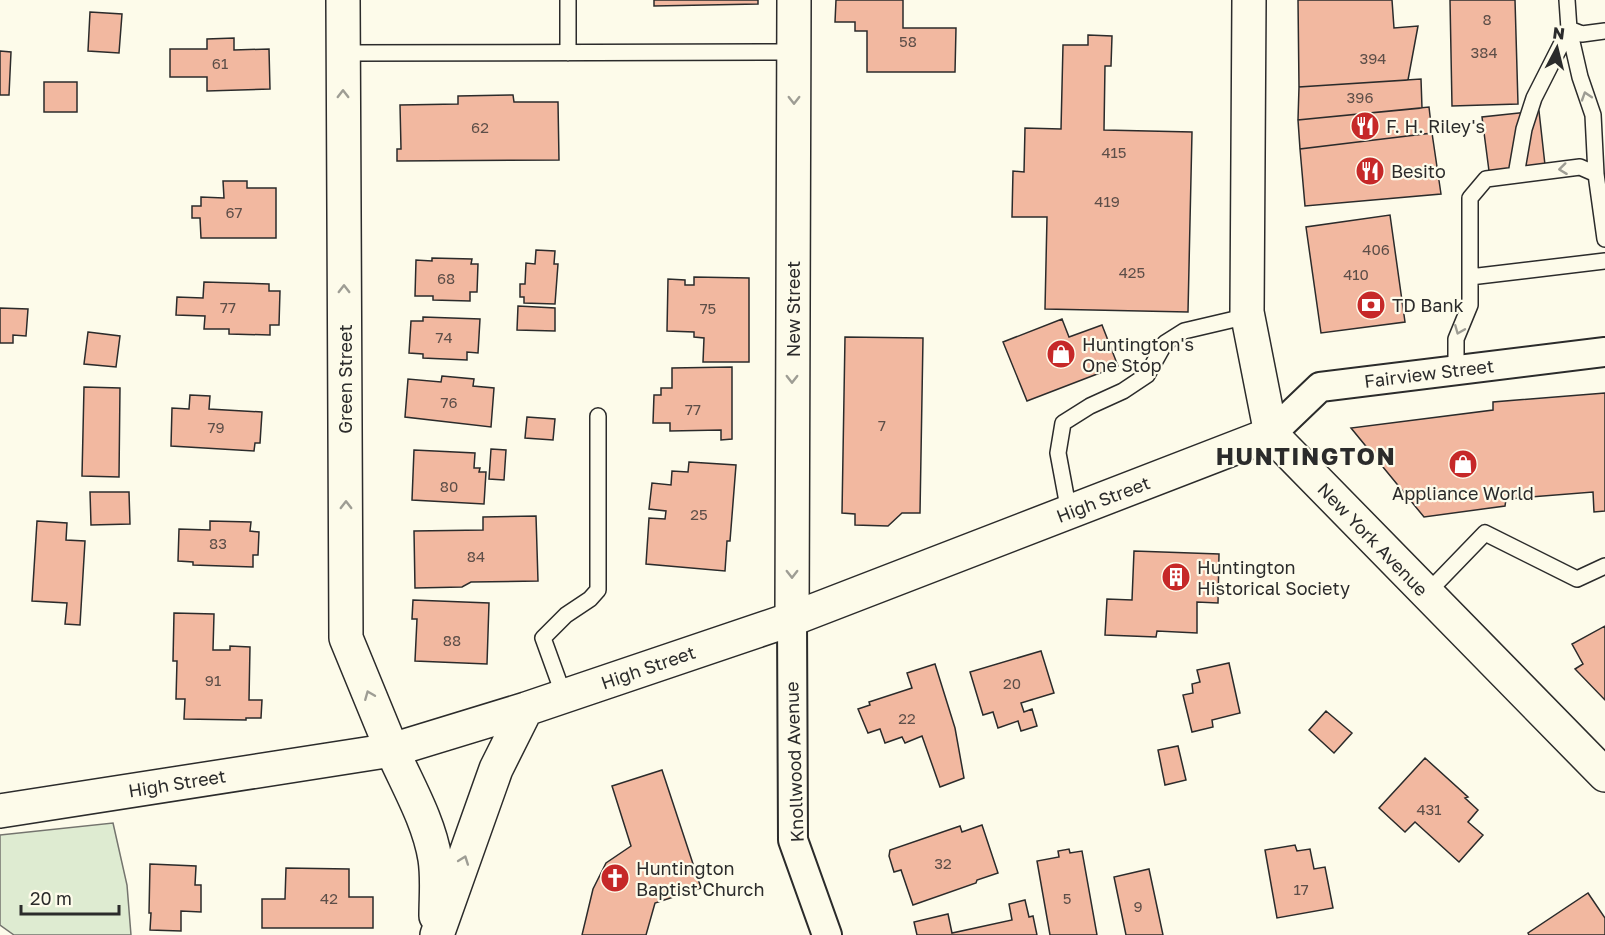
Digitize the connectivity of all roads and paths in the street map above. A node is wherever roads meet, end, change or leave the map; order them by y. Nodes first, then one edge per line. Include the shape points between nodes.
1 (343, 0) edge
2 (568, 0) edge
3 (794, 0) edge
4 (1249, 0) edge
5 (1567, 0) edge
6 (1569, 29) junction
7 (1605, 31) edge
8 (343, 52) junction
9 (794, 52) junction
10 (568, 53) junction
11 (1596, 174) junction
12 (1516, 175) junction
13 (1605, 239) edge
14 (1605, 261) edge
15 (1470, 277) junction
16 (1248, 316) junction
17 (1605, 352) edge
18 (1456, 370) junction
19 (598, 416) dead end
20 (1271, 434) junction
21 (1070, 512) junction
22 (1605, 566) edge
23 (1427, 593) junction
24 (792, 619) junction
25 (564, 696) junction
26 (526, 709) junction
27 (392, 750) junction
28 (1605, 775) edge
29 (0, 811) edge
30 (436, 935) edge
31 (827, 935) edge

1 - 8 main road, Green Street
2 - 10 lane
3 - 9 main road, New Street
4 - 16 main road
5 - 6 lane
6 - 7 lane via 1582,34
11 -> 6 lane via 1593,115
6 - 12 lane via 1534,98
8 - 10 lane
27 -> 8 main road, Green Street via 346,638
9 - 10 lane
9 -> 24 main road, New Street
11 -> 12 lane via 1580,167
11 - 13 lane
12 - 15 lane via 1486,179 1470,198
14 - 15 lane
15 -> 18 lane via 1470,305 1456,339
16 - 20 main road
16 - 21 lane via 1184,331 1165,343 1147,375 1063,423 1058,453
17 - 18 street, Fairview Street
18 - 20 street, Fairview Street via 1320,387
19 - 25 lane via 598,590 543,638
20 - 21 main road, High Street
20 - 23 main road, New York Avenue
21 - 24 main road, High Street
22 - 23 lane via 1577,579 1485,533
23 - 28 main road, New York Avenue
24 - 25 main road, High Street
24 - 31 street, Knollwood Avenue via 793,840
25 - 26 main road, High Street
26 - 27 main road, High Street
30 -> 26 main road via 496,769
27 - 29 main road, High Street
27 - 30 main road, Green Street via 425,824 435,859

